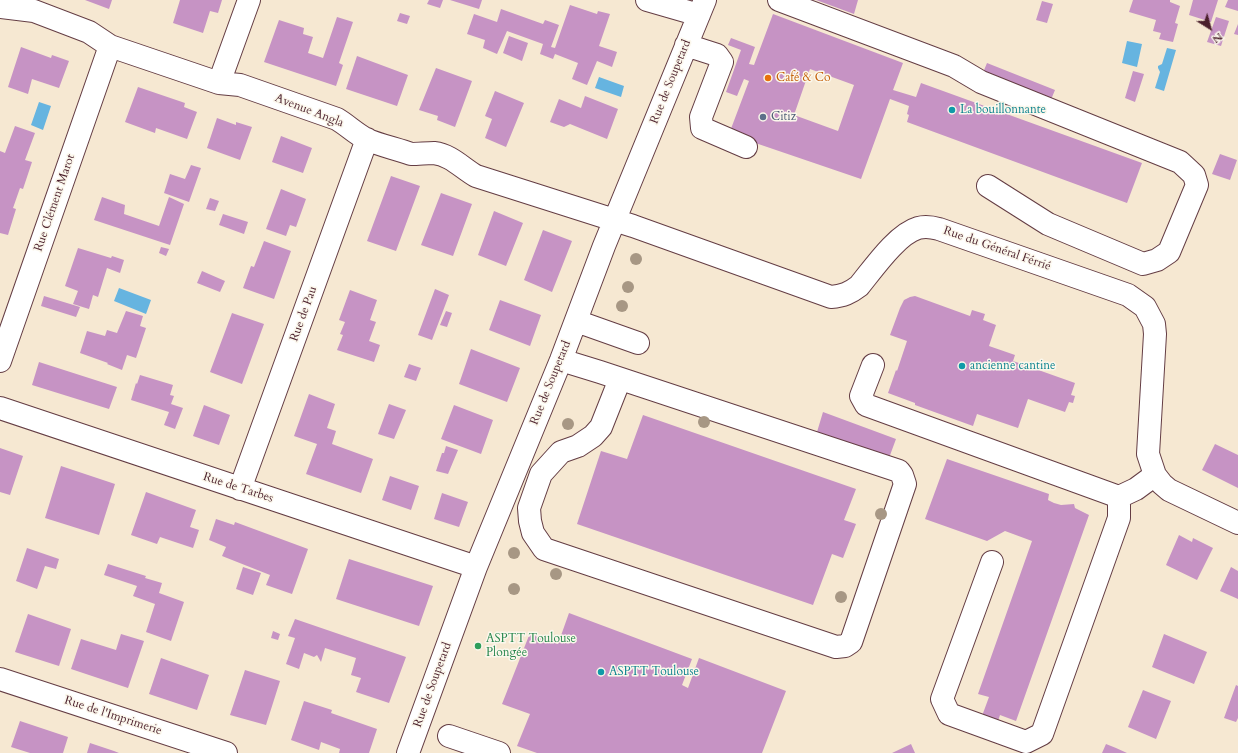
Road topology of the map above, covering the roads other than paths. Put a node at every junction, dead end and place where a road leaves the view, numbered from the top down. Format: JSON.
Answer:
{"nodes":[{"id":1,"x":249,"y":0,"type":"edge"},
{"id":2,"x":647,"y":0,"type":"edge"},
{"id":3,"x":779,"y":0,"type":"edge"},
{"id":4,"x":0,"y":7,"type":"edge"},
{"id":5,"x":702,"y":7,"type":"edge"},
{"id":6,"x":686,"y":45,"type":"junction"},
{"id":7,"x":110,"y":46,"type":"junction"},
{"id":8,"x":219,"y":83,"type":"junction"},
{"id":9,"x":367,"y":140,"type":"junction"},
{"id":10,"x":746,"y":147,"type":"dead end"},
{"id":11,"x":988,"y":186,"type":"dead end"},
{"id":12,"x":615,"y":220,"type":"junction"},
{"id":13,"x":1129,"y":259,"type":"junction"},
{"id":14,"x":1116,"y":291,"type":"junction"},
{"id":15,"x":576,"y":321,"type":"junction"},
{"id":16,"x":638,"y":343,"type":"dead end"},
{"id":17,"x":561,"y":360,"type":"junction"},
{"id":18,"x":0,"y":361,"type":"edge"},
{"id":19,"x":873,"y":365,"type":"dead end"},
{"id":20,"x":620,"y":379,"type":"junction"},
{"id":21,"x":0,"y":408,"type":"edge"},
{"id":22,"x":1155,"y":475,"type":"junction"},
{"id":23,"x":240,"y":488,"type":"junction"},
{"id":24,"x":1119,"y":496,"type":"junction"},
{"id":25,"x":1238,"y":523,"type":"edge"},
{"id":26,"x":992,"y":562,"type":"dead end"},
{"id":27,"x":476,"y":567,"type":"junction"},
{"id":28,"x":0,"y":679,"type":"edge"},
{"id":29,"x":449,"y":736,"type":"dead end"},
{"id":30,"x":226,"y":753,"type":"edge"},
{"id":31,"x":408,"y":753,"type":"edge"},
{"id":32,"x":499,"y":753,"type":"edge"}],
"edges":[{"from":1,"to":8,"type":"street"},
{"from":2,"to":5,"type":"street"},
{"from":3,"to":13,"type":"street"},
{"from":4,"to":7,"type":"street","name":"Avenue Angla"},
{"from":5,"to":6,"type":"street","name":"Rue de Soupetard"},
{"from":6,"to":10,"type":"street"},
{"from":6,"to":12,"type":"street","name":"Rue de Soupetard"},
{"from":7,"to":8,"type":"street","name":"Avenue Angla"},
{"from":7,"to":18,"type":"street","name":"Rue Clément Marot"},
{"from":8,"to":9,"type":"street","name":"Avenue Angla"},
{"from":9,"to":12,"type":"street","name":"Avenue Angla"},
{"from":9,"to":23,"type":"street","name":"Rue de Pau"},
{"from":11,"to":13,"type":"street"},
{"from":12,"to":14,"type":"street","name":"Rue du Général Férrié"},
{"from":12,"to":15,"type":"street","name":"Rue de Soupetard"},
{"from":13,"to":14,"type":"street"},
{"from":14,"to":22,"type":"street","name":"Rue du Général Férrié"},
{"from":15,"to":16,"type":"street"},
{"from":15,"to":17,"type":"street","name":"Rue de Soupetard"},
{"from":17,"to":20,"type":"street"},
{"from":17,"to":27,"type":"street","name":"Rue de Soupetard"},
{"from":19,"to":24,"type":"street"},
{"from":20,"to":20,"type":"street"},
{"from":21,"to":23,"type":"street","name":"Rue de Tarbes"},
{"from":22,"to":24,"type":"street"},
{"from":22,"to":25,"type":"street","name":"Rue du Général Férrié"},
{"from":23,"to":27,"type":"street","name":"Rue de Tarbes"},
{"from":24,"to":26,"type":"street"},
{"from":27,"to":31,"type":"street","name":"Rue de Soupetard"},
{"from":28,"to":30,"type":"street","name":"Rue de l'Imprimerie"},
{"from":29,"to":32,"type":"street"}]}
